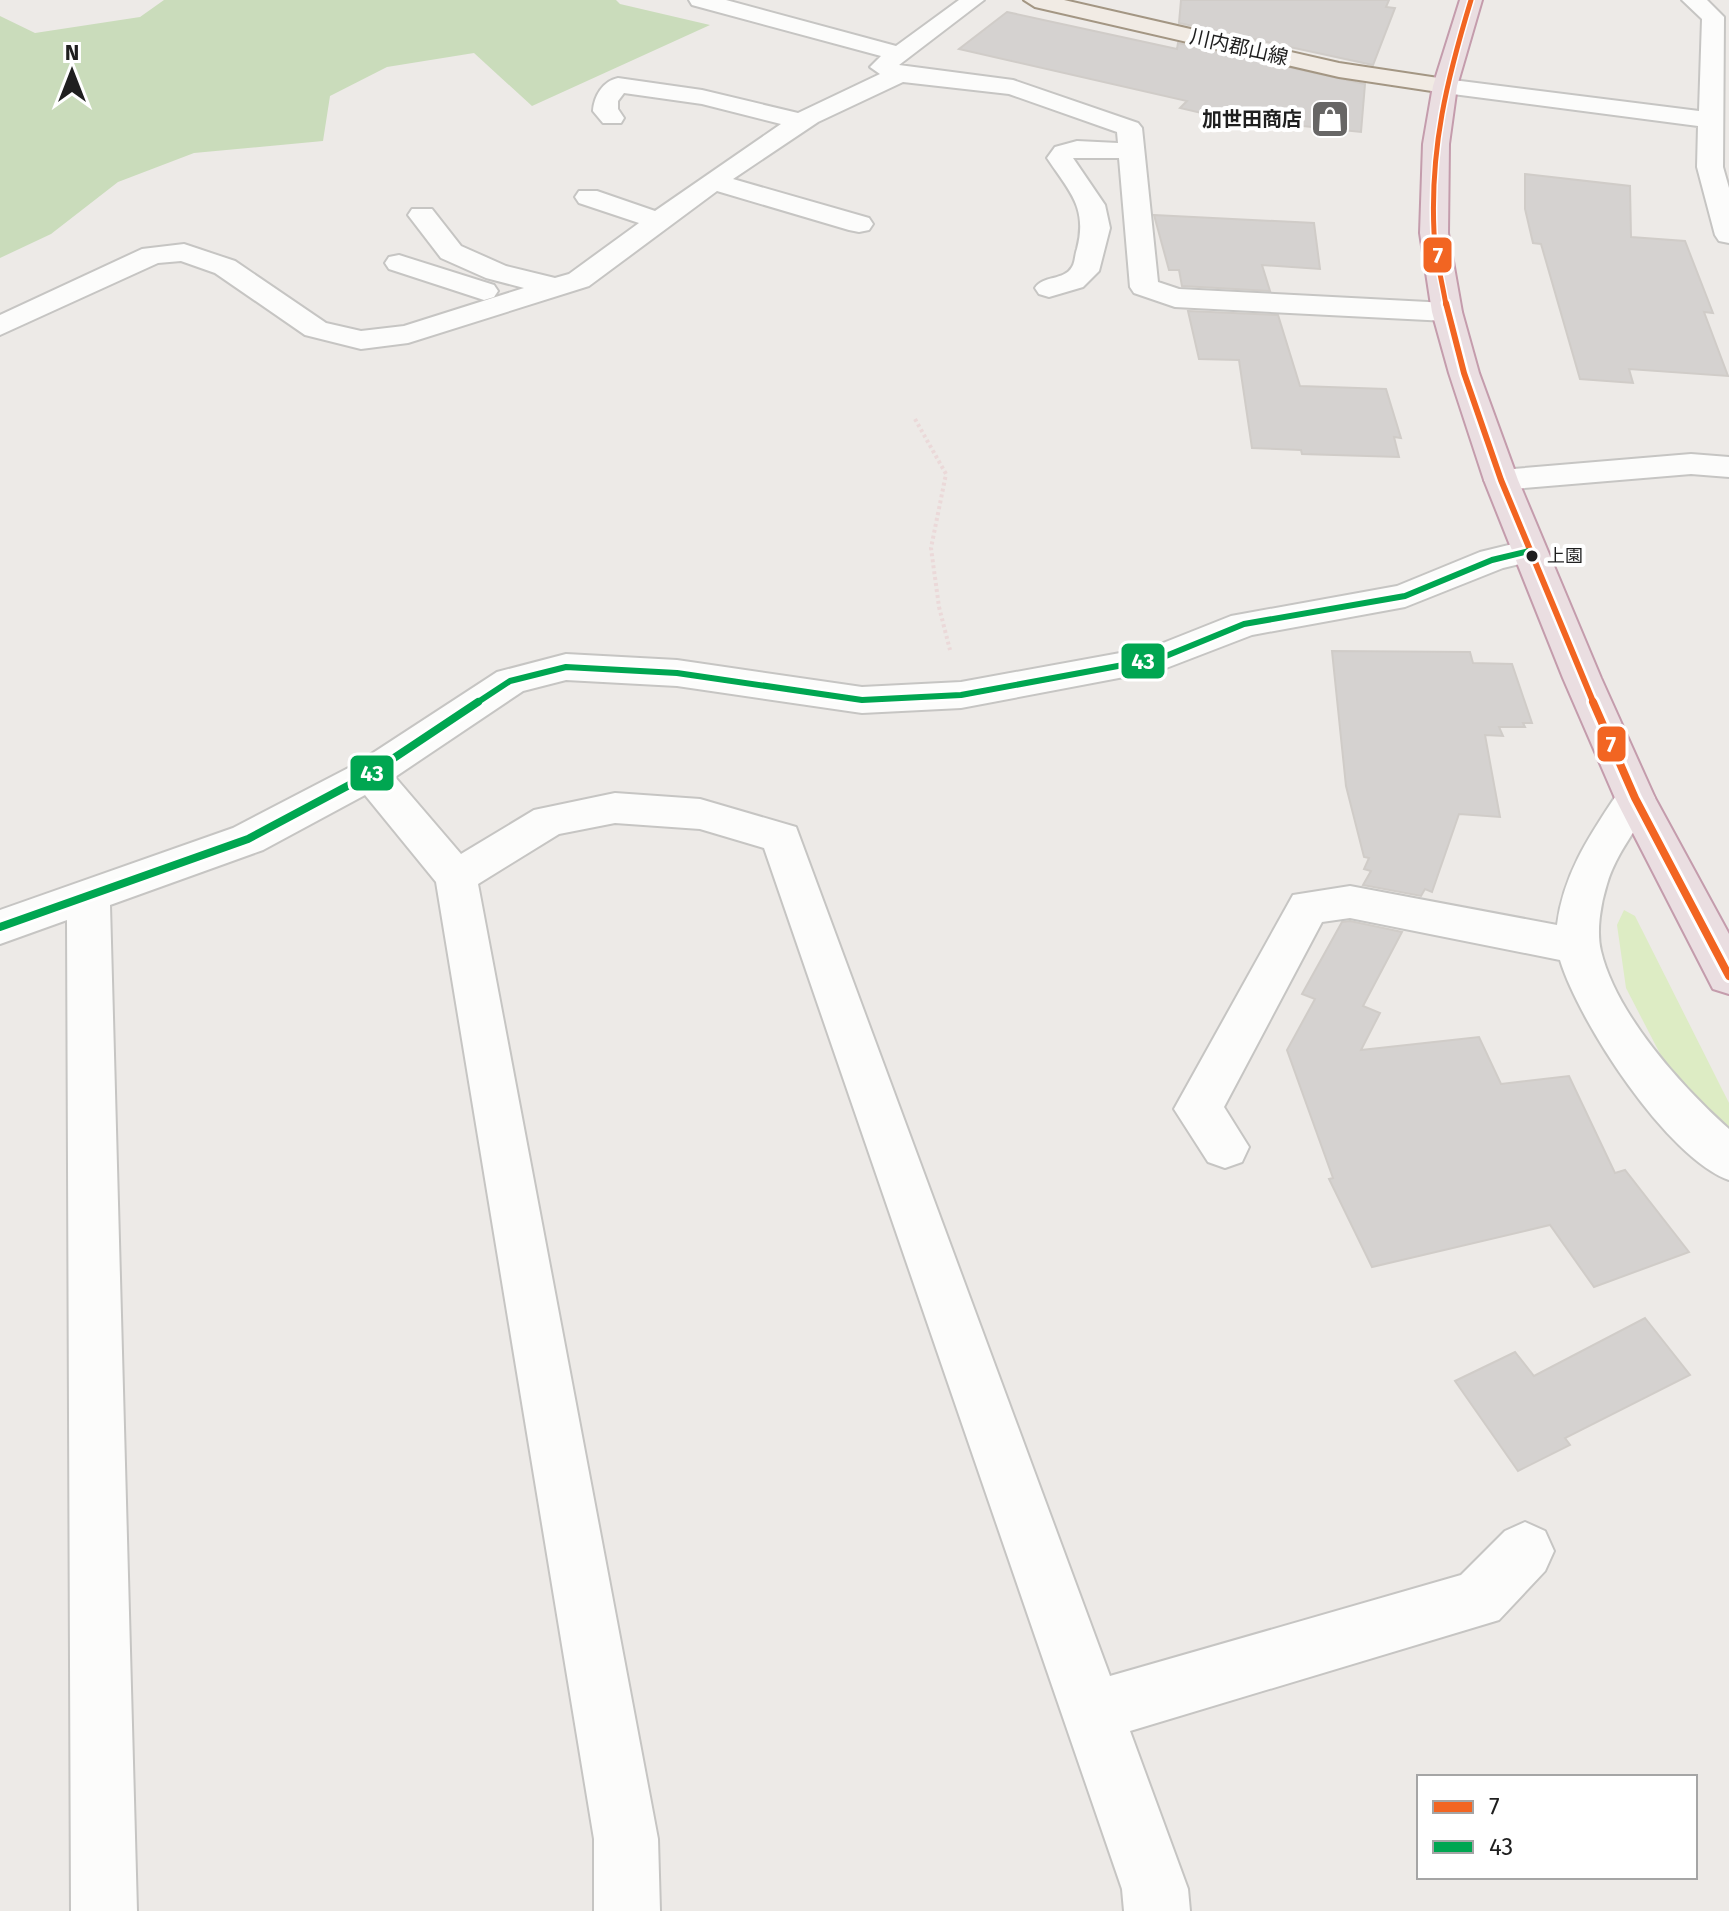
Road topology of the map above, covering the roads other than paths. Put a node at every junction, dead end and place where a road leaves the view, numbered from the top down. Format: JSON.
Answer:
{"nodes":[{"id":1,"x":700,"y":0,"type":"edge"},
{"id":2,"x":973,"y":0,"type":"edge"},
{"id":3,"x":1035,"y":0,"type":"edge"},
{"id":4,"x":1471,"y":0,"type":"edge"},
{"id":5,"x":1693,"y":0,"type":"edge"},
{"id":6,"x":1721,"y":52,"type":"edge"},
{"id":7,"x":900,"y":64,"type":"junction"},
{"id":8,"x":1445,"y":86,"type":"junction"},
{"id":9,"x":612,"y":118,"type":"dead end"},
{"id":10,"x":1710,"y":120,"type":"junction"},
{"id":11,"x":802,"y":122,"type":"junction"},
{"id":12,"x":1131,"y":151,"type":"junction"},
{"id":13,"x":713,"y":181,"type":"junction"},
{"id":14,"x":588,"y":197,"type":"dead end"},
{"id":15,"x":422,"y":215,"type":"dead end"},
{"id":16,"x":659,"y":221,"type":"junction"},
{"id":17,"x":859,"y":224,"type":"dead end"},
{"id":18,"x":1729,"y":235,"type":"edge"},
{"id":19,"x":399,"y":263,"type":"dead end"},
{"id":20,"x":555,"y":287,"type":"junction"},
{"id":21,"x":1049,"y":288,"type":"dead end"},
{"id":22,"x":513,"y":301,"type":"junction"},
{"id":23,"x":1447,"y":312,"type":"junction"},
{"id":24,"x":0,"y":326,"type":"edge"},
{"id":25,"x":1729,"y":467,"type":"edge"},
{"id":26,"x":1501,"y":480,"type":"junction"},
{"id":27,"x":1529,"y":551,"type":"junction"},
{"id":28,"x":370,"y":774,"type":"junction"},
{"id":29,"x":1635,"y":798,"type":"junction"},
{"id":30,"x":456,"y":877,"type":"junction"},
{"id":31,"x":88,"y":898,"type":"junction"},
{"id":32,"x":0,"y":927,"type":"edge"},
{"id":33,"x":1577,"y":946,"type":"junction"},
{"id":34,"x":1729,"y":976,"type":"edge"},
{"id":35,"x":1225,"y":1147,"type":"dead end"},
{"id":36,"x":1729,"y":1159,"type":"edge"},
{"id":37,"x":1525,"y":1551,"type":"dead end"},
{"id":38,"x":1092,"y":1712,"type":"junction"},
{"id":39,"x":104,"y":1911,"type":"edge"},
{"id":40,"x":627,"y":1911,"type":"edge"},
{"id":41,"x":1157,"y":1911,"type":"edge"}],
"edges":[{"from":1,"to":7,"type":"street"},
{"from":2,"to":7,"type":"street"},
{"from":3,"to":8,"type":"main road","name":"川内郡山線"},
{"from":4,"to":8,"type":"highway"},
{"from":5,"to":6,"type":"street"},
{"from":6,"to":10,"type":"street"},
{"from":7,"to":11,"type":"street"},
{"from":7,"to":12,"type":"street"},
{"from":8,"to":10,"type":"street"},
{"from":8,"to":23,"type":"highway"},
{"from":9,"to":11,"type":"street"},
{"from":10,"to":18,"type":"street"},
{"from":11,"to":13,"type":"street"},
{"from":12,"to":21,"type":"street"},
{"from":12,"to":23,"type":"street"},
{"from":13,"to":16,"type":"street"},
{"from":13,"to":17,"type":"street"},
{"from":14,"to":16,"type":"street"},
{"from":15,"to":20,"type":"street"},
{"from":16,"to":20,"type":"street"},
{"from":19,"to":22,"type":"street"},
{"from":20,"to":22,"type":"street"},
{"from":22,"to":24,"type":"street"},
{"from":23,"to":26,"type":"highway"},
{"from":25,"to":26,"type":"street"},
{"from":26,"to":27,"type":"highway"},
{"from":27,"to":28,"type":"street"},
{"from":27,"to":29,"type":"highway"},
{"from":28,"to":30,"type":"street"},
{"from":28,"to":31,"type":"street"},
{"from":29,"to":33,"type":"street"},
{"from":29,"to":34,"type":"highway"},
{"from":30,"to":38,"type":"street"},
{"from":30,"to":40,"type":"street"},
{"from":31,"to":32,"type":"street"},
{"from":31,"to":39,"type":"street"},
{"from":33,"to":35,"type":"street"},
{"from":33,"to":36,"type":"street"},
{"from":37,"to":38,"type":"street"},
{"from":38,"to":41,"type":"street"}]}
